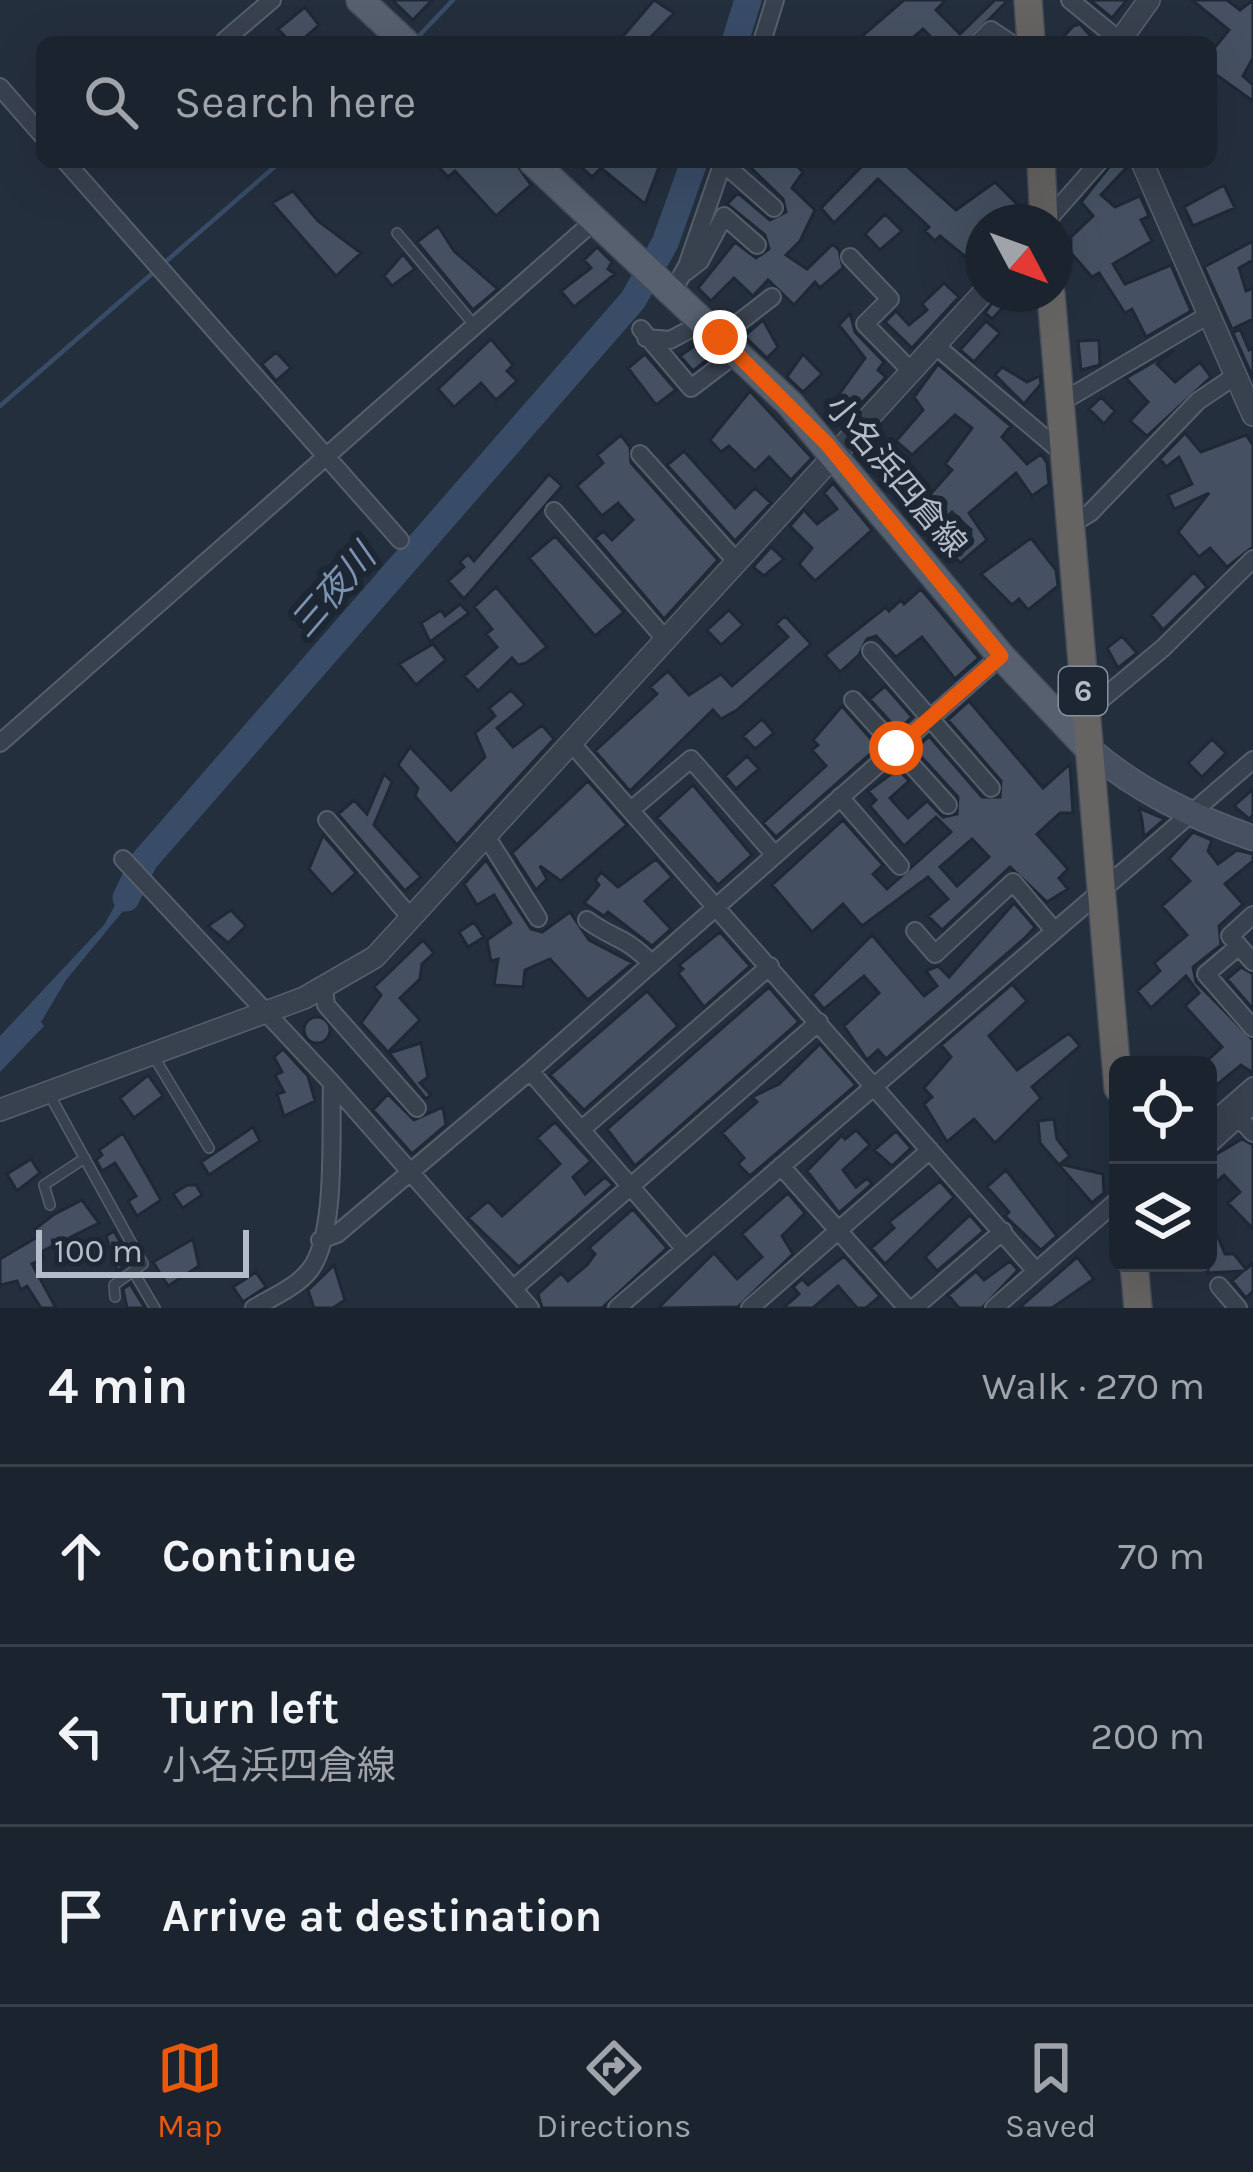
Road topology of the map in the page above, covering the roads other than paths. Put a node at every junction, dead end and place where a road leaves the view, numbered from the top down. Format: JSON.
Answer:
{"nodes":[{"id":1,"x":272,"y":0,"type":"edge"},
{"id":2,"x":360,"y":0,"type":"edge"},
{"id":3,"x":775,"y":0,"type":"edge"},
{"id":4,"x":1028,"y":0,"type":"edge"},
{"id":5,"x":1070,"y":0,"type":"edge"},
{"id":6,"x":1149,"y":0,"type":"edge"},
{"id":7,"x":230,"y":36,"type":"edge"},
{"id":8,"x":398,"y":36,"type":"edge"},
{"id":9,"x":764,"y":36,"type":"edge"},
{"id":10,"x":1031,"y":36,"type":"edge"},
{"id":11,"x":1113,"y":36,"type":"edge"},
{"id":12,"x":1123,"y":36,"type":"edge"},
{"id":13,"x":0,"y":87,"type":"edge"},
{"id":14,"x":36,"y":128,"type":"edge"},
{"id":15,"x":71,"y":168,"type":"edge"},
{"id":16,"x":539,"y":168,"type":"edge"},
{"id":17,"x":721,"y":168,"type":"edge"},
{"id":18,"x":730,"y":168,"type":"edge"},
{"id":19,"x":1041,"y":168,"type":"edge"},
{"id":20,"x":1094,"y":168,"type":"edge"},
{"id":21,"x":1145,"y":168,"type":"edge"},
{"id":22,"x":1044,"y":204,"type":"edge"},
{"id":23,"x":1061,"y":204,"type":"edge"},
{"id":24,"x":774,"y":208,"type":"dead end"},
{"id":25,"x":594,"y":221,"type":"junction"},
{"id":26,"x":397,"y":233,"type":"dead end"},
{"id":27,"x":757,"y":245,"type":"dead end"},
{"id":28,"x":850,"y":257,"type":"dead end"},
{"id":29,"x":677,"y":283,"type":"junction"},
{"id":30,"x":772,"y":297,"type":"dead end"},
{"id":31,"x":966,"y":312,"type":"edge"},
{"id":32,"x":1052,"y":312,"type":"edge"},
{"id":33,"x":1210,"y":314,"type":"junction"},
{"id":34,"x":475,"y":326,"type":"junction"},
{"id":35,"x":720,"y":337,"type":"junction"},
{"id":36,"x":935,"y":346,"type":"junction"},
{"id":37,"x":912,"y":372,"type":"junction"},
{"id":38,"x":1235,"y":376,"type":"junction"},
{"id":39,"x":1060,"y":403,"type":"junction"},
{"id":40,"x":1253,"y":415,"type":"edge"},
{"id":41,"x":640,"y":454,"type":"dead end"},
{"id":42,"x":1064,"y":454,"type":"junction"},
{"id":43,"x":836,"y":455,"type":"junction"},
{"id":44,"x":325,"y":458,"type":"junction"},
{"id":45,"x":554,"y":511,"type":"dead end"},
{"id":46,"x":1070,"y":525,"type":"junction"},
{"id":47,"x":400,"y":540,"type":"dead end"},
{"id":48,"x":1253,"y":559,"type":"edge"},
{"id":49,"x":737,"y":562,"type":"junction"},
{"id":50,"x":666,"y":640,"type":"junction"},
{"id":51,"x":871,"y":651,"type":"dead end"},
{"id":52,"x":1001,"y":656,"type":"junction"},
{"id":53,"x":854,"y":700,"type":"dead end"},
{"id":54,"x":1085,"y":713,"type":"junction"},
{"id":55,"x":930,"y":717,"type":"junction"},
{"id":56,"x":0,"y":743,"type":"edge"},
{"id":57,"x":572,"y":743,"type":"junction"},
{"id":58,"x":1087,"y":747,"type":"junction"},
{"id":59,"x":896,"y":748,"type":"junction"},
{"id":60,"x":1253,"y":760,"type":"edge"},
{"id":61,"x":991,"y":788,"type":"dead end"},
{"id":62,"x":840,"y":797,"type":"junction"},
{"id":63,"x":948,"y":805,"type":"dead end"},
{"id":64,"x":631,"y":810,"type":"junction"},
{"id":65,"x":1187,"y":814,"type":"junction"},
{"id":66,"x":327,"y":820,"type":"dead end"},
{"id":67,"x":486,"y":836,"type":"junction"},
{"id":68,"x":1253,"y":838,"type":"edge"},
{"id":69,"x":774,"y":854,"type":"junction"},
{"id":70,"x":123,"y":859,"type":"dead end"},
{"id":71,"x":900,"y":866,"type":"dead end"},
{"id":72,"x":1100,"y":892,"type":"junction"},
{"id":73,"x":715,"y":907,"type":"junction"},
{"id":74,"x":1253,"y":915,"type":"edge"},
{"id":75,"x":411,"y":918,"type":"junction"},
{"id":76,"x":538,"y":918,"type":"dead end"},
{"id":77,"x":587,"y":920,"type":"dead end"},
{"id":78,"x":1053,"y":929,"type":"junction"},
{"id":79,"x":915,"y":931,"type":"dead end"},
{"id":80,"x":1239,"y":946,"type":"junction"},
{"id":81,"x":1253,"y":962,"type":"edge"},
{"id":82,"x":652,"y":964,"type":"junction"},
{"id":83,"x":770,"y":966,"type":"junction"},
{"id":84,"x":324,"y":988,"type":"junction"},
{"id":85,"x":262,"y":1013,"type":"junction"},
{"id":86,"x":819,"y":1022,"type":"junction"},
{"id":87,"x":1253,"y":1028,"type":"edge"},
{"id":88,"x":152,"y":1052,"type":"junction"},
{"id":89,"x":1115,"y":1056,"type":"edge"},
{"id":90,"x":530,"y":1072,"type":"junction"},
{"id":91,"x":332,"y":1083,"type":"junction"},
{"id":92,"x":877,"y":1086,"type":"junction"},
{"id":93,"x":1253,"y":1086,"type":"edge"},
{"id":94,"x":47,"y":1092,"type":"junction"},
{"id":95,"x":417,"y":1108,"type":"dead end"},
{"id":96,"x":1,"y":1111,"type":"edge"},
{"id":97,"x":1239,"y":1113,"type":"edge"},
{"id":98,"x":581,"y":1130,"type":"junction"},
{"id":99,"x":1253,"y":1133,"type":"edge"},
{"id":100,"x":1217,"y":1136,"type":"edge"},
{"id":101,"x":209,"y":1148,"type":"dead end"},
{"id":102,"x":930,"y":1150,"type":"junction"},
{"id":103,"x":85,"y":1158,"type":"junction"},
{"id":104,"x":781,"y":1166,"type":"junction"},
{"id":105,"x":410,"y":1173,"type":"junction"},
{"id":106,"x":631,"y":1187,"type":"junction"},
{"id":107,"x":50,"y":1205,"type":"dead end"},
{"id":108,"x":1109,"y":1208,"type":"edge"},
{"id":109,"x":838,"y":1229,"type":"junction"},
{"id":110,"x":1003,"y":1231,"type":"junction"},
{"id":111,"x":320,"y":1240,"type":"junction"},
{"id":112,"x":685,"y":1249,"type":"junction"},
{"id":113,"x":133,"y":1271,"type":"junction"},
{"id":114,"x":1036,"y":1271,"type":"junction"},
{"id":115,"x":1135,"y":1272,"type":"edge"},
{"id":116,"x":1220,"y":1286,"type":"dead end"},
{"id":117,"x":513,"y":1289,"type":"junction"},
{"id":118,"x":115,"y":1297,"type":"dead end"},
{"id":119,"x":1253,"y":1300,"type":"edge"},
{"id":120,"x":155,"y":1308,"type":"edge"},
{"id":121,"x":254,"y":1308,"type":"edge"},
{"id":122,"x":530,"y":1308,"type":"edge"},
{"id":123,"x":617,"y":1308,"type":"edge"},
{"id":124,"x":750,"y":1308,"type":"edge"},
{"id":125,"x":911,"y":1308,"type":"edge"},
{"id":126,"x":994,"y":1308,"type":"edge"},
{"id":127,"x":1138,"y":1308,"type":"edge"},
{"id":128,"x":1241,"y":1308,"type":"edge"}],
"edges":[{"from":1,"to":7,"type":"street"},
{"from":2,"to":8,"type":"main road"},
{"from":3,"to":9,"type":"street"},
{"from":4,"to":10,"type":"highway"},
{"from":5,"to":11,"type":"street"},
{"from":6,"to":12,"type":"street"},
{"from":13,"to":14,"type":"street"},
{"from":15,"to":44,"type":"street"},
{"from":16,"to":25,"type":"main road","name":"小名浜四倉線"},
{"from":17,"to":29,"type":"street"},
{"from":18,"to":24,"type":"street"},
{"from":19,"to":22,"type":"highway"},
{"from":20,"to":23,"type":"street"},
{"from":21,"to":33,"type":"street"},
{"from":25,"to":29,"type":"main road","name":"小名浜四倉線"},
{"from":25,"to":34,"type":"street"},
{"from":26,"to":34,"type":"lane"},
{"from":27,"to":29,"type":"street"},
{"from":28,"to":37,"type":"street"},
{"from":29,"to":35,"type":"main road","name":"小名浜四倉線"},
{"from":30,"to":35,"type":"street"},
{"from":31,"to":36,"type":"street"},
{"from":32,"to":39,"type":"highway","number":"6"},
{"from":33,"to":38,"type":"street"},
{"from":33,"to":39,"type":"street"},
{"from":34,"to":44,"type":"street"},
{"from":35,"to":35,"type":"street"},
{"from":35,"to":43,"type":"main road","name":"小名浜四倉線"},
{"from":36,"to":37,"type":"street"},
{"from":36,"to":42,"type":"street"},
{"from":37,"to":43,"type":"street"},
{"from":38,"to":40,"type":"street"},
{"from":38,"to":46,"type":"street"},
{"from":39,"to":42,"type":"highway","number":"6"},
{"from":41,"to":49,"type":"street"},
{"from":42,"to":46,"type":"highway","number":"6"},
{"from":43,"to":49,"type":"street"},
{"from":43,"to":52,"type":"main road","name":"小名浜四倉線"},
{"from":44,"to":47,"type":"street"},
{"from":44,"to":56,"type":"street"},
{"from":45,"to":50,"type":"street"},
{"from":46,"to":54,"type":"highway","number":"6"},
{"from":48,"to":54,"type":"street"},
{"from":49,"to":50,"type":"street"},
{"from":50,"to":57,"type":"street"},
{"from":51,"to":55,"type":"street"},
{"from":52,"to":55,"type":"street"},
{"from":52,"to":58,"type":"main road","name":"小名浜四倉線"},
{"from":53,"to":59,"type":"street"},
{"from":54,"to":58,"type":"highway","number":"6"},
{"from":55,"to":59,"type":"street"},
{"from":55,"to":61,"type":"street"},
{"from":57,"to":64,"type":"street"},
{"from":57,"to":67,"type":"street"},
{"from":58,"to":65,"type":"main road"},
{"from":58,"to":72,"type":"highway","number":"6"},
{"from":59,"to":62,"type":"street"},
{"from":59,"to":63,"type":"street"},
{"from":60,"to":65,"type":"street"},
{"from":62,"to":69,"type":"street"},
{"from":62,"to":71,"type":"street"},
{"from":64,"to":69,"type":"street"},
{"from":64,"to":73,"type":"street"},
{"from":65,"to":68,"type":"main road"},
{"from":65,"to":72,"type":"street"},
{"from":66,"to":75,"type":"street"},
{"from":67,"to":75,"type":"street"},
{"from":67,"to":76,"type":"street"},
{"from":69,"to":73,"type":"street"},
{"from":70,"to":85,"type":"street"},
{"from":72,"to":78,"type":"street"},
{"from":72,"to":89,"type":"highway","number":"6"},
{"from":73,"to":82,"type":"street"},
{"from":73,"to":83,"type":"street"},
{"from":74,"to":80,"type":"street"},
{"from":75,"to":84,"type":"street"},
{"from":77,"to":82,"type":"street"},
{"from":78,"to":79,"type":"street"},
{"from":78,"to":92,"type":"street"},
{"from":80,"to":81,"type":"street"},
{"from":80,"to":87,"type":"street"},
{"from":82,"to":90,"type":"street"},
{"from":83,"to":86,"type":"street"},
{"from":83,"to":98,"type":"street"},
{"from":84,"to":85,"type":"street"},
{"from":84,"to":95,"type":"street"},
{"from":85,"to":88,"type":"street"},
{"from":85,"to":91,"type":"street"},
{"from":86,"to":92,"type":"street"},
{"from":86,"to":106,"type":"street"},
{"from":88,"to":94,"type":"street"},
{"from":88,"to":101,"type":"lane"},
{"from":90,"to":98,"type":"street"},
{"from":90,"to":105,"type":"street"},
{"from":91,"to":105,"type":"street"},
{"from":91,"to":111,"type":"street"},
{"from":92,"to":102,"type":"street"},
{"from":92,"to":104,"type":"street"},
{"from":93,"to":97,"type":"street"},
{"from":94,"to":96,"type":"street"},
{"from":94,"to":103,"type":"lane"},
{"from":97,"to":99,"type":"street"},
{"from":97,"to":100,"type":"street"},
{"from":98,"to":106,"type":"street"},
{"from":102,"to":109,"type":"street"},
{"from":102,"to":110,"type":"street"},
{"from":103,"to":107,"type":"lane"},
{"from":103,"to":113,"type":"lane"},
{"from":104,"to":109,"type":"street"},
{"from":104,"to":112,"type":"street"},
{"from":105,"to":111,"type":"street"},
{"from":105,"to":117,"type":"street"},
{"from":106,"to":112,"type":"street"},
{"from":106,"to":117,"type":"street"},
{"from":108,"to":114,"type":"street"},
{"from":109,"to":124,"type":"street"},
{"from":109,"to":125,"type":"street"},
{"from":110,"to":114,"type":"street"},
{"from":110,"to":125,"type":"street"},
{"from":111,"to":121,"type":"street"},
{"from":112,"to":123,"type":"street"},
{"from":113,"to":118,"type":"lane"},
{"from":113,"to":120,"type":"lane"},
{"from":114,"to":126,"type":"street"},
{"from":115,"to":127,"type":"highway"},
{"from":116,"to":128,"type":"street"},
{"from":117,"to":122,"type":"street"},
{"from":119,"to":128,"type":"street"}]}
